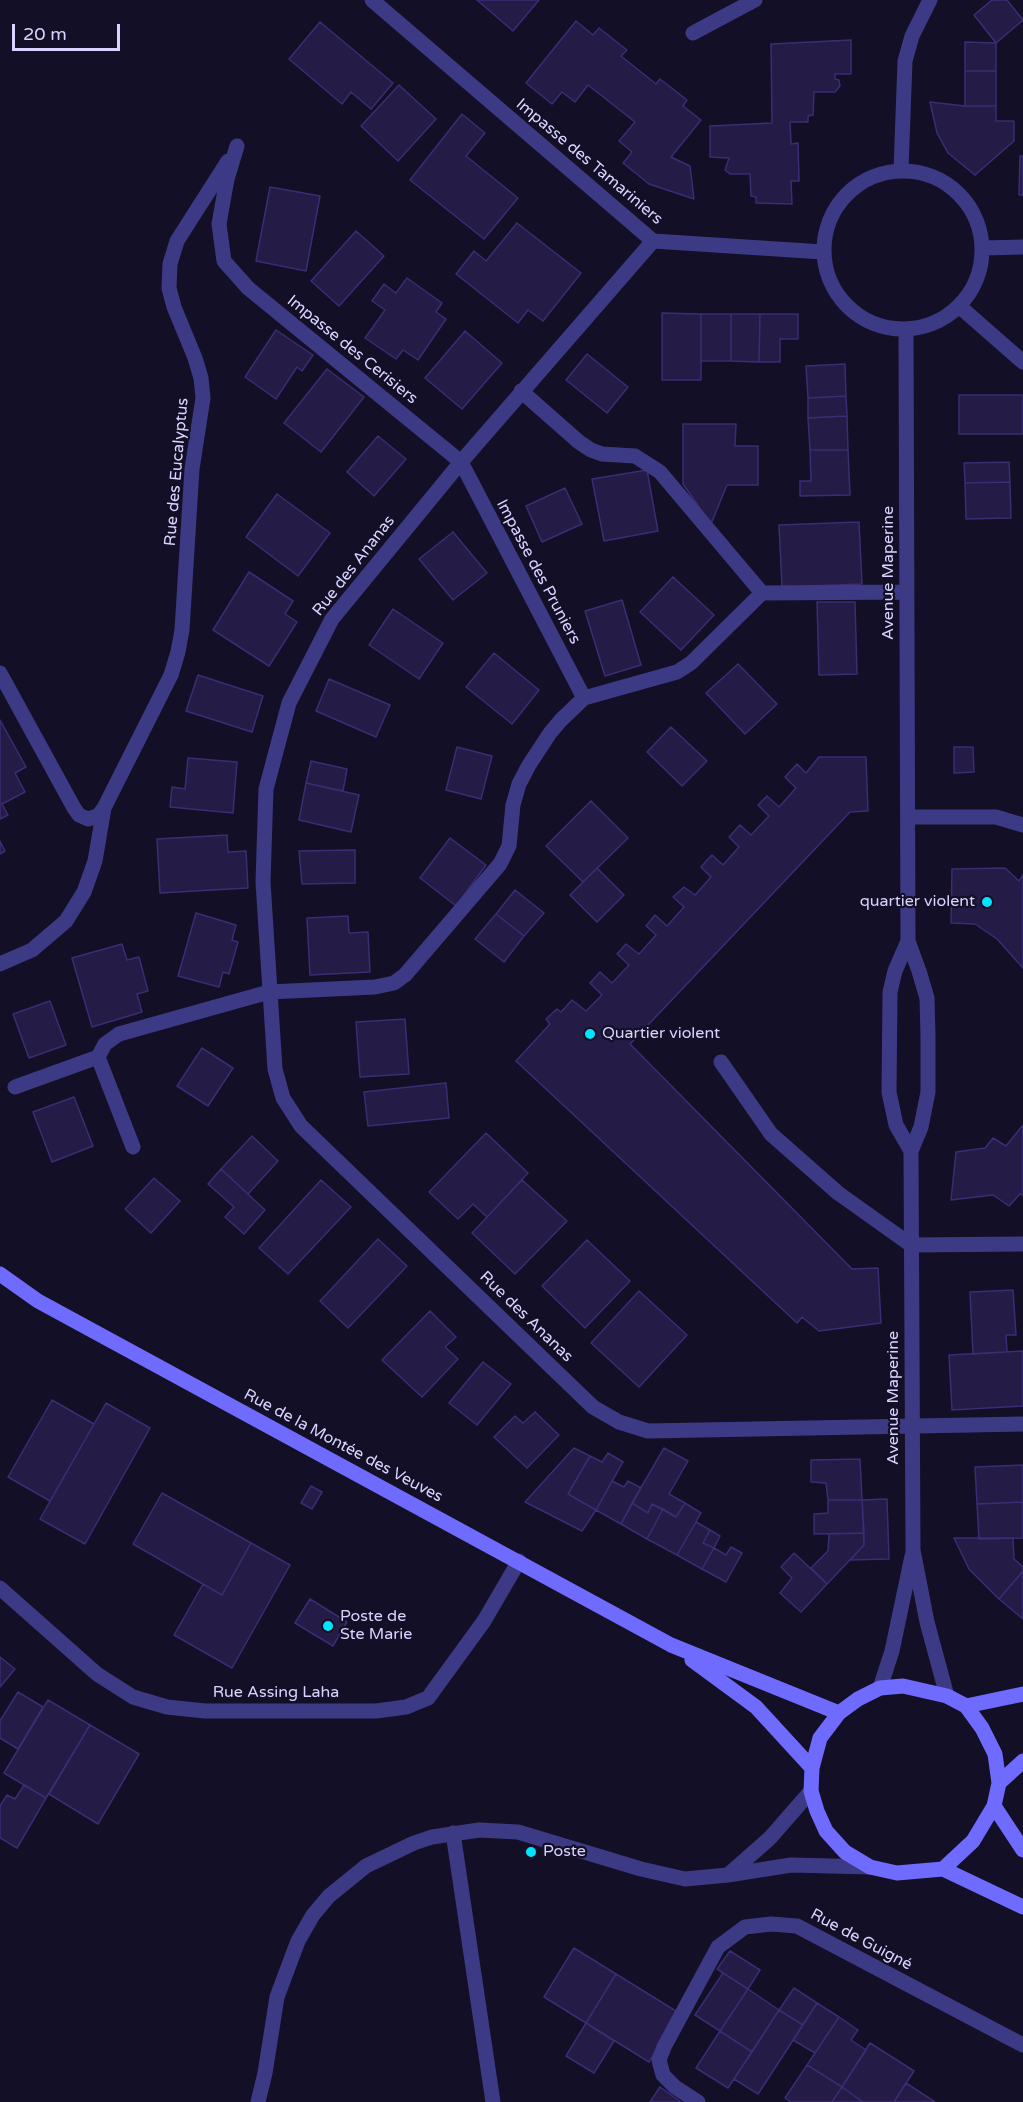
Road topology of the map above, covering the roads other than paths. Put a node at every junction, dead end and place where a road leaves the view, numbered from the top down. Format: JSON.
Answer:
{"nodes":[{"id":1,"x":372,"y":0,"type":"edge"},
{"id":2,"x":755,"y":0,"type":"edge"},
{"id":3,"x":930,"y":0,"type":"edge"},
{"id":4,"x":693,"y":33,"type":"dead end"},
{"id":5,"x":237,"y":146,"type":"joint"},
{"id":6,"x":901,"y":170,"type":"junction"},
{"id":7,"x":653,"y":241,"type":"junction"},
{"id":8,"x":1023,"y":247,"type":"edge"},
{"id":9,"x":983,"y":248,"type":"junction"},
{"id":10,"x":823,"y":252,"type":"junction"},
{"id":11,"x":959,"y":306,"type":"junction"},
{"id":12,"x":906,"y":329,"type":"junction"},
{"id":13,"x":1023,"y":362,"type":"edge"},
{"id":14,"x":521,"y":391,"type":"junction"},
{"id":15,"x":461,"y":462,"type":"junction"},
{"id":16,"x":907,"y":592,"type":"junction"},
{"id":17,"x":762,"y":593,"type":"junction"},
{"id":18,"x":0,"y":673,"type":"edge"},
{"id":19,"x":584,"y":698,"type":"junction"},
{"id":20,"x":104,"y":808,"type":"junction"},
{"id":21,"x":909,"y":817,"type":"junction"},
{"id":22,"x":1023,"y":825,"type":"edge"},
{"id":23,"x":908,"y":941,"type":"junction"},
{"id":24,"x":0,"y":964,"type":"edge"},
{"id":25,"x":269,"y":992,"type":"junction"},
{"id":26,"x":98,"y":1057,"type":"junction"},
{"id":27,"x":721,"y":1062,"type":"dead end"},
{"id":28,"x":15,"y":1087,"type":"dead end"},
{"id":29,"x":133,"y":1147,"type":"dead end"},
{"id":30,"x":911,"y":1151,"type":"junction"},
{"id":31,"x":1023,"y":1244,"type":"edge"},
{"id":32,"x":911,"y":1245,"type":"junction"},
{"id":33,"x":0,"y":1274,"type":"edge"},
{"id":34,"x":1023,"y":1424,"type":"edge"},
{"id":35,"x":912,"y":1426,"type":"junction"},
{"id":36,"x":913,"y":1550,"type":"junction"},
{"id":37,"x":519,"y":1561,"type":"junction"},
{"id":38,"x":0,"y":1588,"type":"edge"},
{"id":39,"x":671,"y":1645,"type":"junction"},
{"id":40,"x":880,"y":1688,"type":"junction"},
{"id":41,"x":1023,"y":1694,"type":"edge"},
{"id":42,"x":947,"y":1696,"type":"junction"},
{"id":43,"x":966,"y":1706,"type":"junction"},
{"id":44,"x":839,"y":1713,"type":"junction"},
{"id":45,"x":1023,"y":1761,"type":"edge"},
{"id":46,"x":812,"y":1768,"type":"junction"},
{"id":47,"x":999,"y":1783,"type":"junction"},
{"id":48,"x":811,"y":1791,"type":"junction"},
{"id":49,"x":994,"y":1806,"type":"junction"},
{"id":50,"x":453,"y":1833,"type":"junction"},
{"id":51,"x":1023,"y":1850,"type":"edge"},
{"id":52,"x":870,"y":1867,"type":"junction"},
{"id":53,"x":943,"y":1869,"type":"junction"},
{"id":54,"x":728,"y":1875,"type":"junction"},
{"id":55,"x":1023,"y":1907,"type":"edge"},
{"id":56,"x":1023,"y":2045,"type":"edge"},
{"id":57,"x":258,"y":2102,"type":"edge"},
{"id":58,"x":494,"y":2102,"type":"edge"},
{"id":59,"x":698,"y":2102,"type":"edge"}],
"edges":[{"from":1,"to":7,"type":"street","name":"Impasse des Tamariniers"},
{"from":2,"to":4,"type":"street"},
{"from":3,"to":6,"type":"street"},
{"from":5,"to":15,"type":"street","name":"Impasse des Cerisiers"},
{"from":5,"to":20,"type":"street","name":"Rue des Eucalyptus"},
{"from":6,"to":9,"type":"street"},
{"from":6,"to":10,"type":"street"},
{"from":7,"to":10,"type":"street","name":"Impasse des Tamariniers"},
{"from":7,"to":14,"type":"street","name":"Rue des Ananas"},
{"from":8,"to":9,"type":"street"},
{"from":9,"to":11,"type":"street"},
{"from":10,"to":12,"type":"street"},
{"from":11,"to":12,"type":"street"},
{"from":11,"to":13,"type":"street"},
{"from":12,"to":16,"type":"street","name":"Avenue Maperine"},
{"from":14,"to":15,"type":"street","name":"Rue des Ananas"},
{"from":14,"to":17,"type":"street"},
{"from":15,"to":19,"type":"street","name":"Impasse des Pruniers"},
{"from":15,"to":25,"type":"street","name":"Rue des Ananas"},
{"from":16,"to":17,"type":"street"},
{"from":16,"to":21,"type":"street","name":"Avenue Maperine"},
{"from":17,"to":19,"type":"street"},
{"from":18,"to":20,"type":"street"},
{"from":19,"to":25,"type":"street"},
{"from":20,"to":24,"type":"street","name":"Rue des Eucalyptus"},
{"from":21,"to":22,"type":"street"},
{"from":21,"to":23,"type":"street","name":"Avenue Maperine"},
{"from":23,"to":30,"type":"street","name":"Avenue Maperine"},
{"from":23,"to":30,"type":"street","name":"Avenue Maperine"},
{"from":25,"to":26,"type":"street"},
{"from":25,"to":35,"type":"street","name":"Rue des Ananas"},
{"from":26,"to":28,"type":"street"},
{"from":26,"to":29,"type":"street"},
{"from":27,"to":32,"type":"street"},
{"from":30,"to":32,"type":"street","name":"Avenue Maperine"},
{"from":31,"to":32,"type":"street"},
{"from":32,"to":35,"type":"street","name":"Avenue Maperine"},
{"from":33,"to":37,"type":"main road","name":"Rue de la Montée des Veuves"},
{"from":34,"to":35,"type":"street","name":"Rue des Ananas"},
{"from":35,"to":36,"type":"street","name":"Avenue Maperine"},
{"from":36,"to":40,"type":"street","name":"Avenue Maperine"},
{"from":36,"to":42,"type":"street","name":"Avenue Maperine"},
{"from":37,"to":38,"type":"street","name":"Rue Assing Laha"},
{"from":37,"to":39,"type":"main road","name":"Rue de la Montée des Veuves"},
{"from":39,"to":44,"type":"main road"},
{"from":39,"to":46,"type":"main road"},
{"from":40,"to":42,"type":"main road"},
{"from":40,"to":44,"type":"main road"},
{"from":41,"to":43,"type":"main road"},
{"from":42,"to":43,"type":"main road"},
{"from":43,"to":47,"type":"main road"},
{"from":44,"to":46,"type":"main road"},
{"from":45,"to":47,"type":"main road"},
{"from":46,"to":48,"type":"main road"},
{"from":47,"to":49,"type":"main road"},
{"from":48,"to":52,"type":"main road"},
{"from":48,"to":54,"type":"street"},
{"from":49,"to":51,"type":"main road"},
{"from":49,"to":53,"type":"main road"},
{"from":50,"to":54,"type":"street"},
{"from":50,"to":57,"type":"street"},
{"from":50,"to":58,"type":"street"},
{"from":52,"to":53,"type":"main road"},
{"from":52,"to":54,"type":"street"},
{"from":53,"to":55,"type":"main road"},
{"from":56,"to":59,"type":"street","name":"Rue de Guigné"}]}
